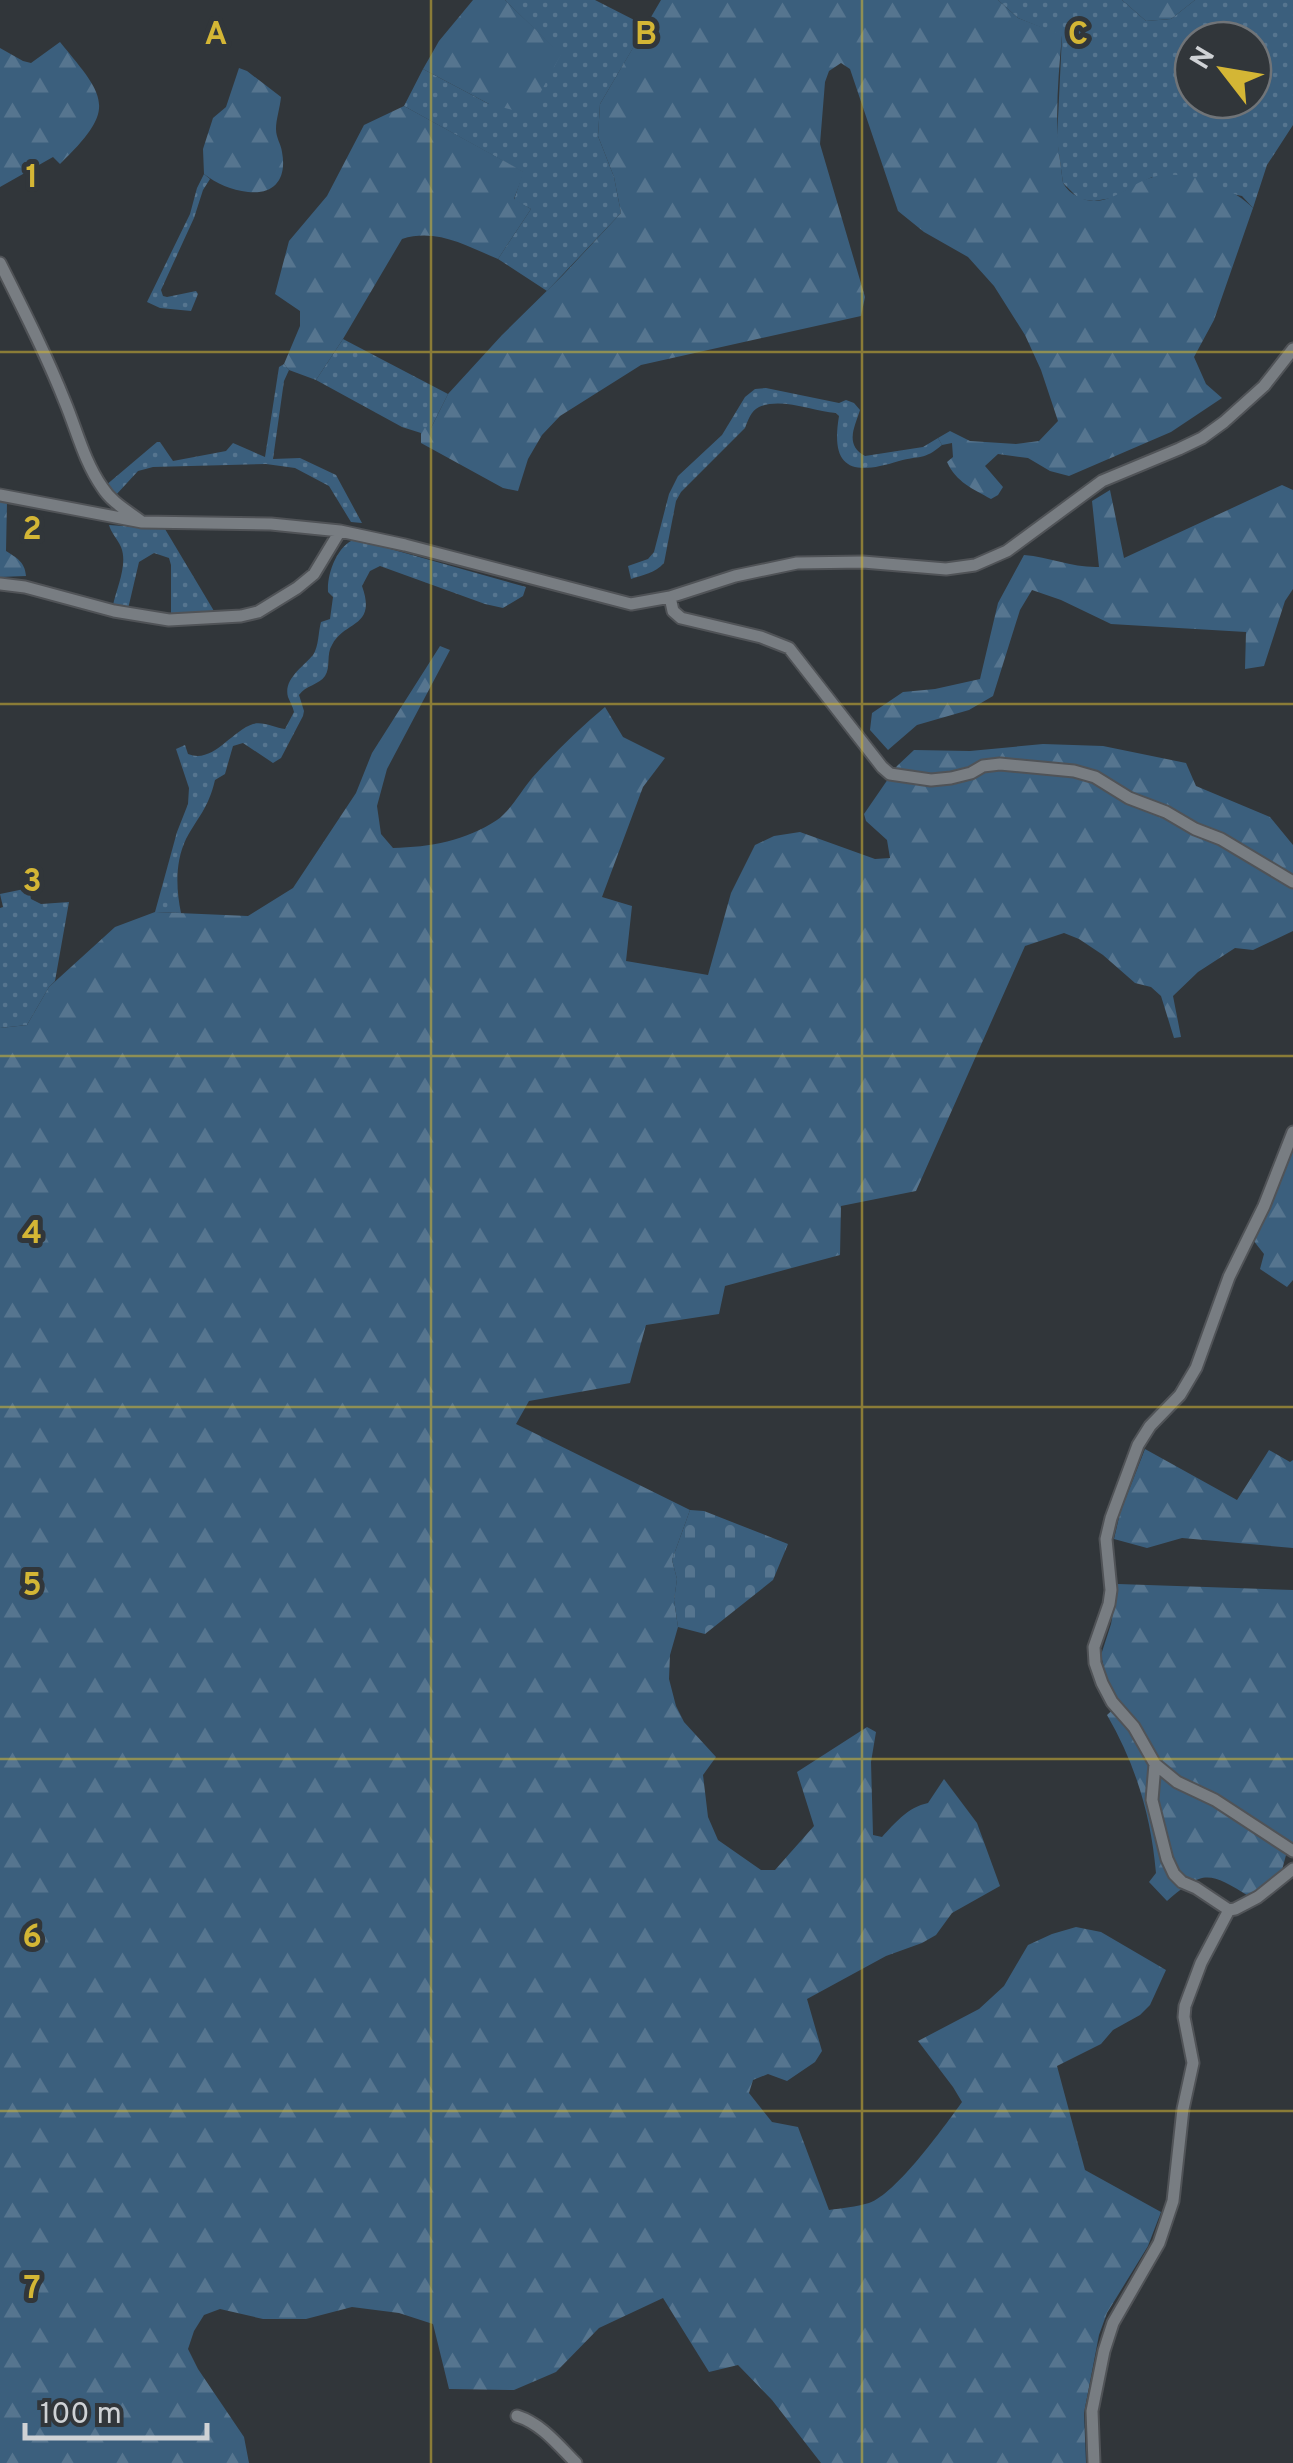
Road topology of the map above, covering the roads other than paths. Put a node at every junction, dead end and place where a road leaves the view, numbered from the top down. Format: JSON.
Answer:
{"nodes":[{"id":1,"x":0,"y":263,"type":"edge"},
{"id":2,"x":1293,"y":349,"type":"edge"},
{"id":3,"x":0,"y":495,"type":"edge"},
{"id":4,"x":142,"y":522,"type":"junction"},
{"id":5,"x":340,"y":530,"type":"junction"},
{"id":6,"x":0,"y":584,"type":"edge"},
{"id":7,"x":670,"y":597,"type":"junction"},
{"id":8,"x":1293,"y":882,"type":"edge"},
{"id":9,"x":1293,"y":1132,"type":"edge"},
{"id":10,"x":1155,"y":1764,"type":"junction"},
{"id":11,"x":1292,"y":1850,"type":"edge"},
{"id":12,"x":1289,"y":1872,"type":"edge"},
{"id":13,"x":1229,"y":1910,"type":"junction"},
{"id":14,"x":517,"y":2416,"type":"dead end"},
{"id":15,"x":576,"y":2463,"type":"edge"},
{"id":16,"x":1094,"y":2463,"type":"edge"}],
"edges":[{"from":1,"to":4,"type":"street"},
{"from":2,"to":7,"type":"street"},
{"from":3,"to":4,"type":"street"},
{"from":4,"to":5,"type":"street"},
{"from":5,"to":6,"type":"street"},
{"from":5,"to":7,"type":"street"},
{"from":7,"to":8,"type":"street"},
{"from":9,"to":10,"type":"street"},
{"from":10,"to":11,"type":"street"},
{"from":10,"to":13,"type":"street"},
{"from":11,"to":12,"type":"street"},
{"from":12,"to":13,"type":"street"},
{"from":13,"to":16,"type":"street"},
{"from":14,"to":15,"type":"street"}]}
